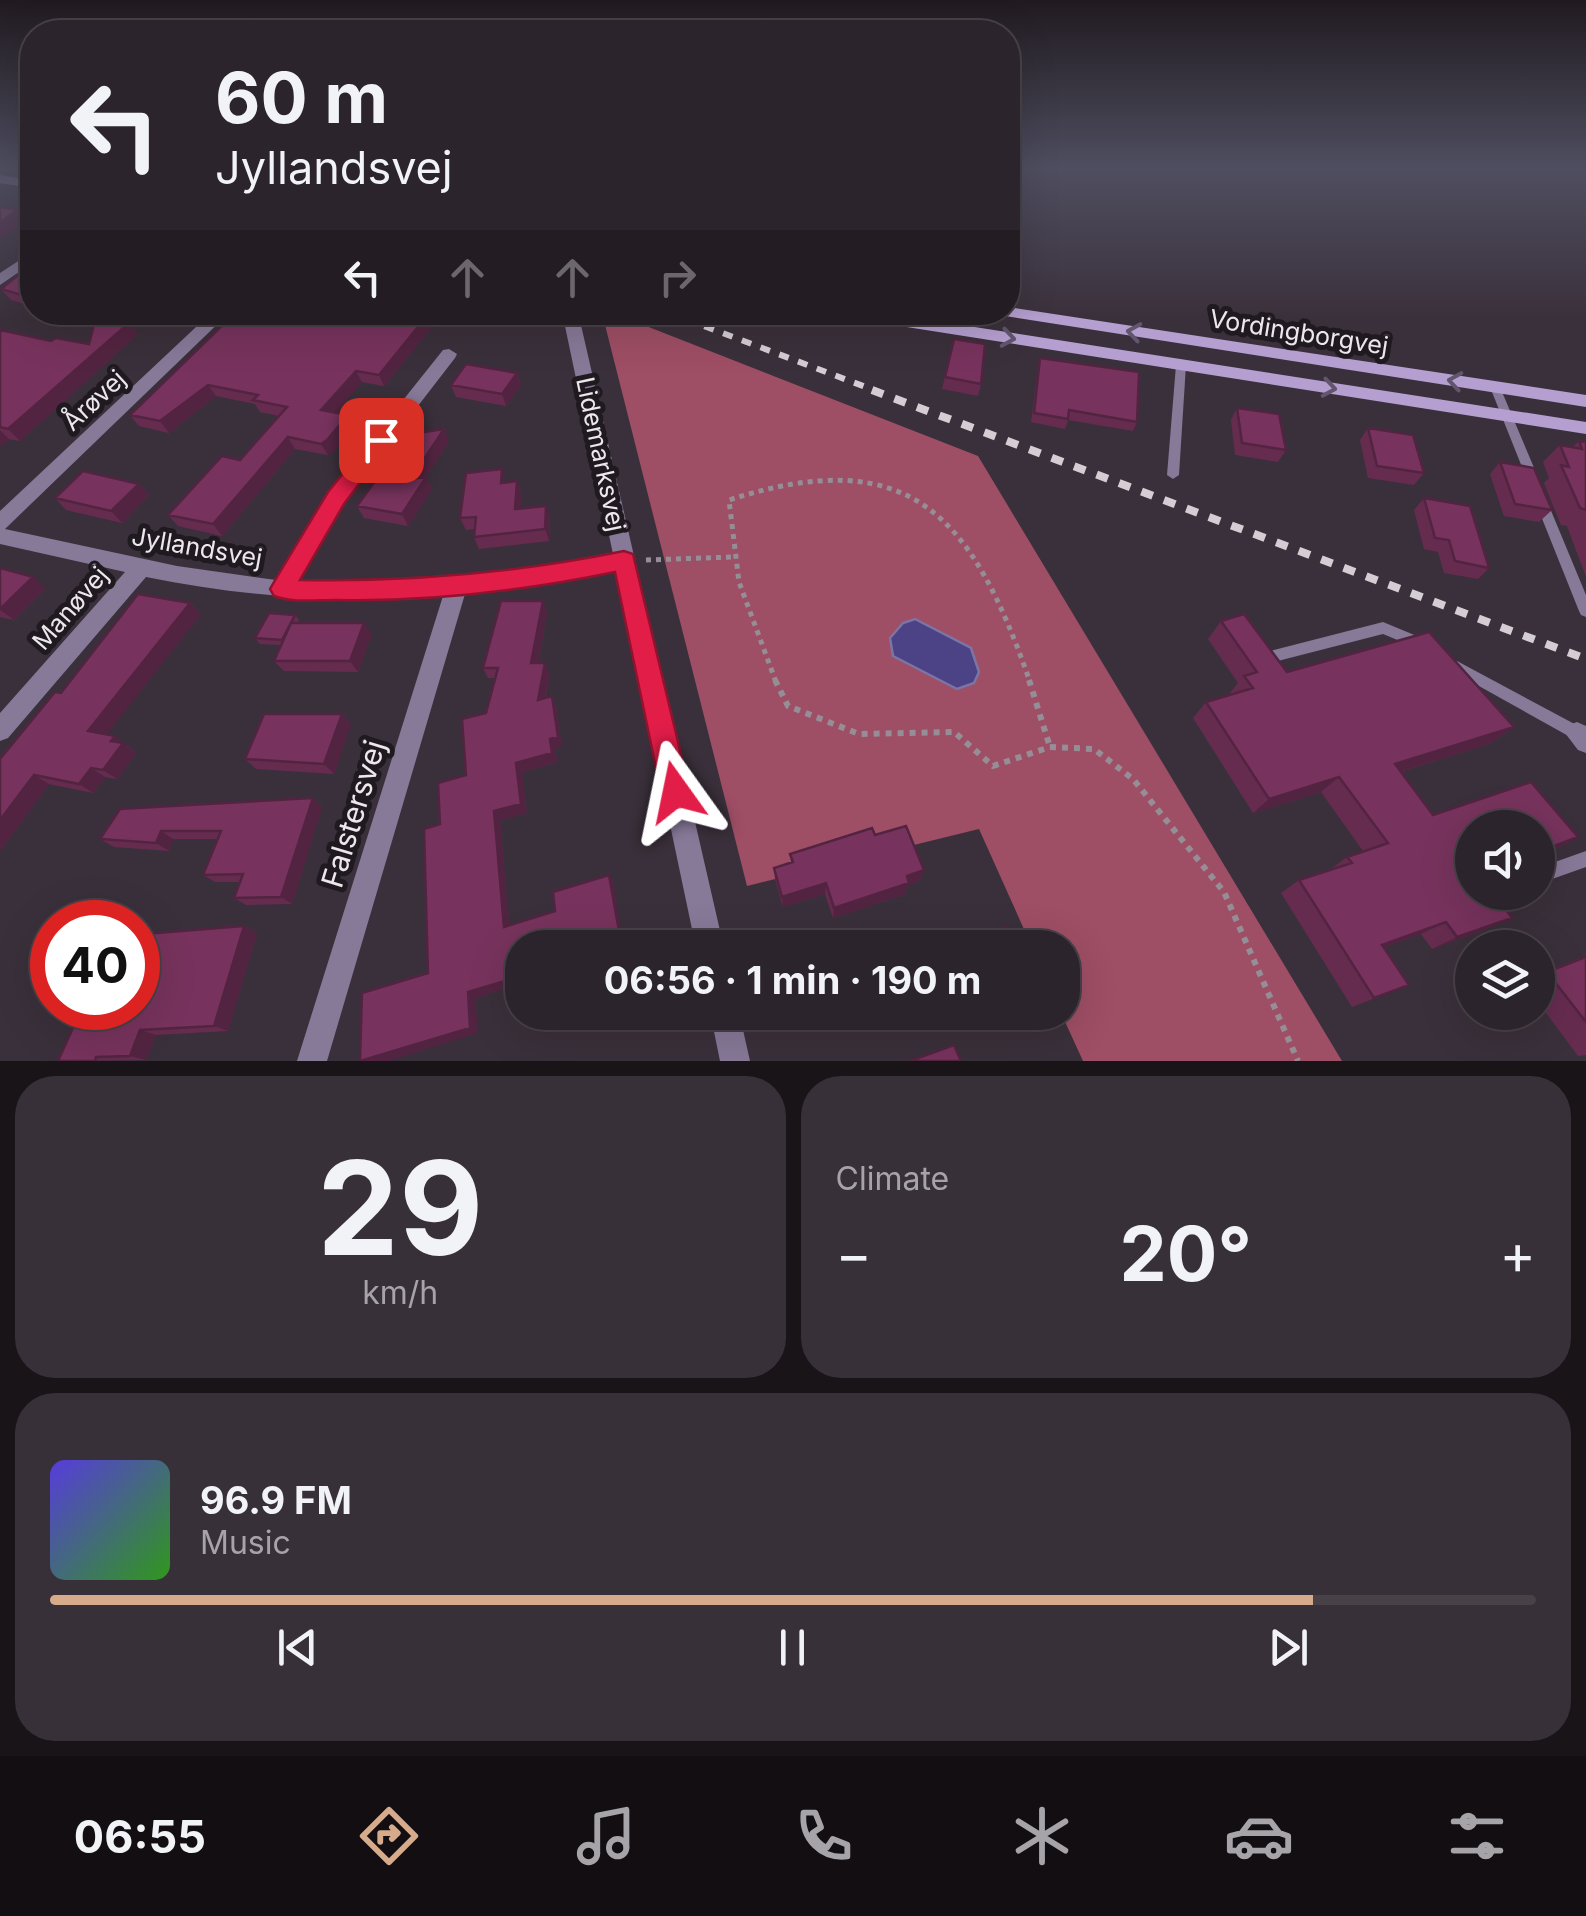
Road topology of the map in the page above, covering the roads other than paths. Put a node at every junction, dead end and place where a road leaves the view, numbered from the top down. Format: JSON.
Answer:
{"nodes":[{"id":1,"x":1020,"y":314,"type":"edge"},
{"id":2,"x":208,"y":325,"type":"edge"},
{"id":3,"x":573,"y":325,"type":"edge"},
{"id":4,"x":926,"y":325,"type":"edge"},
{"id":5,"x":449,"y":354,"type":"dead end"},
{"id":6,"x":1181,"y":365,"type":"junction"},
{"id":7,"x":1495,"y":387,"type":"junction"},
{"id":8,"x":1586,"y":401,"type":"edge"},
{"id":9,"x":1506,"y":415,"type":"junction"},
{"id":10,"x":1586,"y":428,"type":"edge"},
{"id":11,"x":1173,"y":475,"type":"dead end"},
{"id":12,"x":0,"y":523,"type":"edge"},
{"id":13,"x":0,"y":536,"type":"edge"},
{"id":14,"x":624,"y":560,"type":"junction"},
{"id":15,"x":142,"y":567,"type":"junction"},
{"id":16,"x":457,"y":586,"type":"junction"},
{"id":17,"x":282,"y":589,"type":"junction"},
{"id":18,"x":1586,"y":612,"type":"edge"},
{"id":19,"x":1270,"y":657,"type":"edge"},
{"id":20,"x":0,"y":730,"type":"edge"},
{"id":21,"x":1582,"y":738,"type":"edge"},
{"id":22,"x":1586,"y":859,"type":"edge"},
{"id":23,"x":1555,"y":870,"type":"edge"},
{"id":24,"x":706,"y":930,"type":"edge"},
{"id":25,"x":728,"y":1030,"type":"edge"},
{"id":26,"x":312,"y":1061,"type":"edge"},
{"id":27,"x":735,"y":1061,"type":"edge"}],
"edges":[{"from":7,"to":1,"type":"main road","name":"Vordingborgvej","one_way":true},
{"from":2,"to":12,"type":"street","name":"Årøvej"},
{"from":3,"to":14,"type":"street","name":"Lidemarksvej"},
{"from":4,"to":6,"type":"main road","name":"Vordingborgvej","one_way":true},
{"from":5,"to":17,"type":"street"},
{"from":6,"to":9,"type":"main road","name":"Vordingborgvej","one_way":true},
{"from":6,"to":11,"type":"lane"},
{"from":7,"to":8,"type":"main road","name":"Vordingborgvej"},
{"from":7,"to":9,"type":"lane"},
{"from":9,"to":10,"type":"main road","name":"Vordingborgvej"},
{"from":9,"to":18,"type":"lane"},
{"from":13,"to":15,"type":"street","name":"Jyllandsvej"},
{"from":14,"to":16,"type":"street","name":"Jyllandsvej"},
{"from":14,"to":24,"type":"street","name":"Lidemarksvej"},
{"from":15,"to":17,"type":"street","name":"Jyllandsvej"},
{"from":15,"to":20,"type":"street","name":"Manøvej"},
{"from":16,"to":17,"type":"street","name":"Jyllandsvej"},
{"from":16,"to":26,"type":"street","name":"Falstersvej"},
{"from":19,"to":21,"type":"lane"},
{"from":22,"to":23,"type":"lane"},
{"from":25,"to":27,"type":"street"}]}
